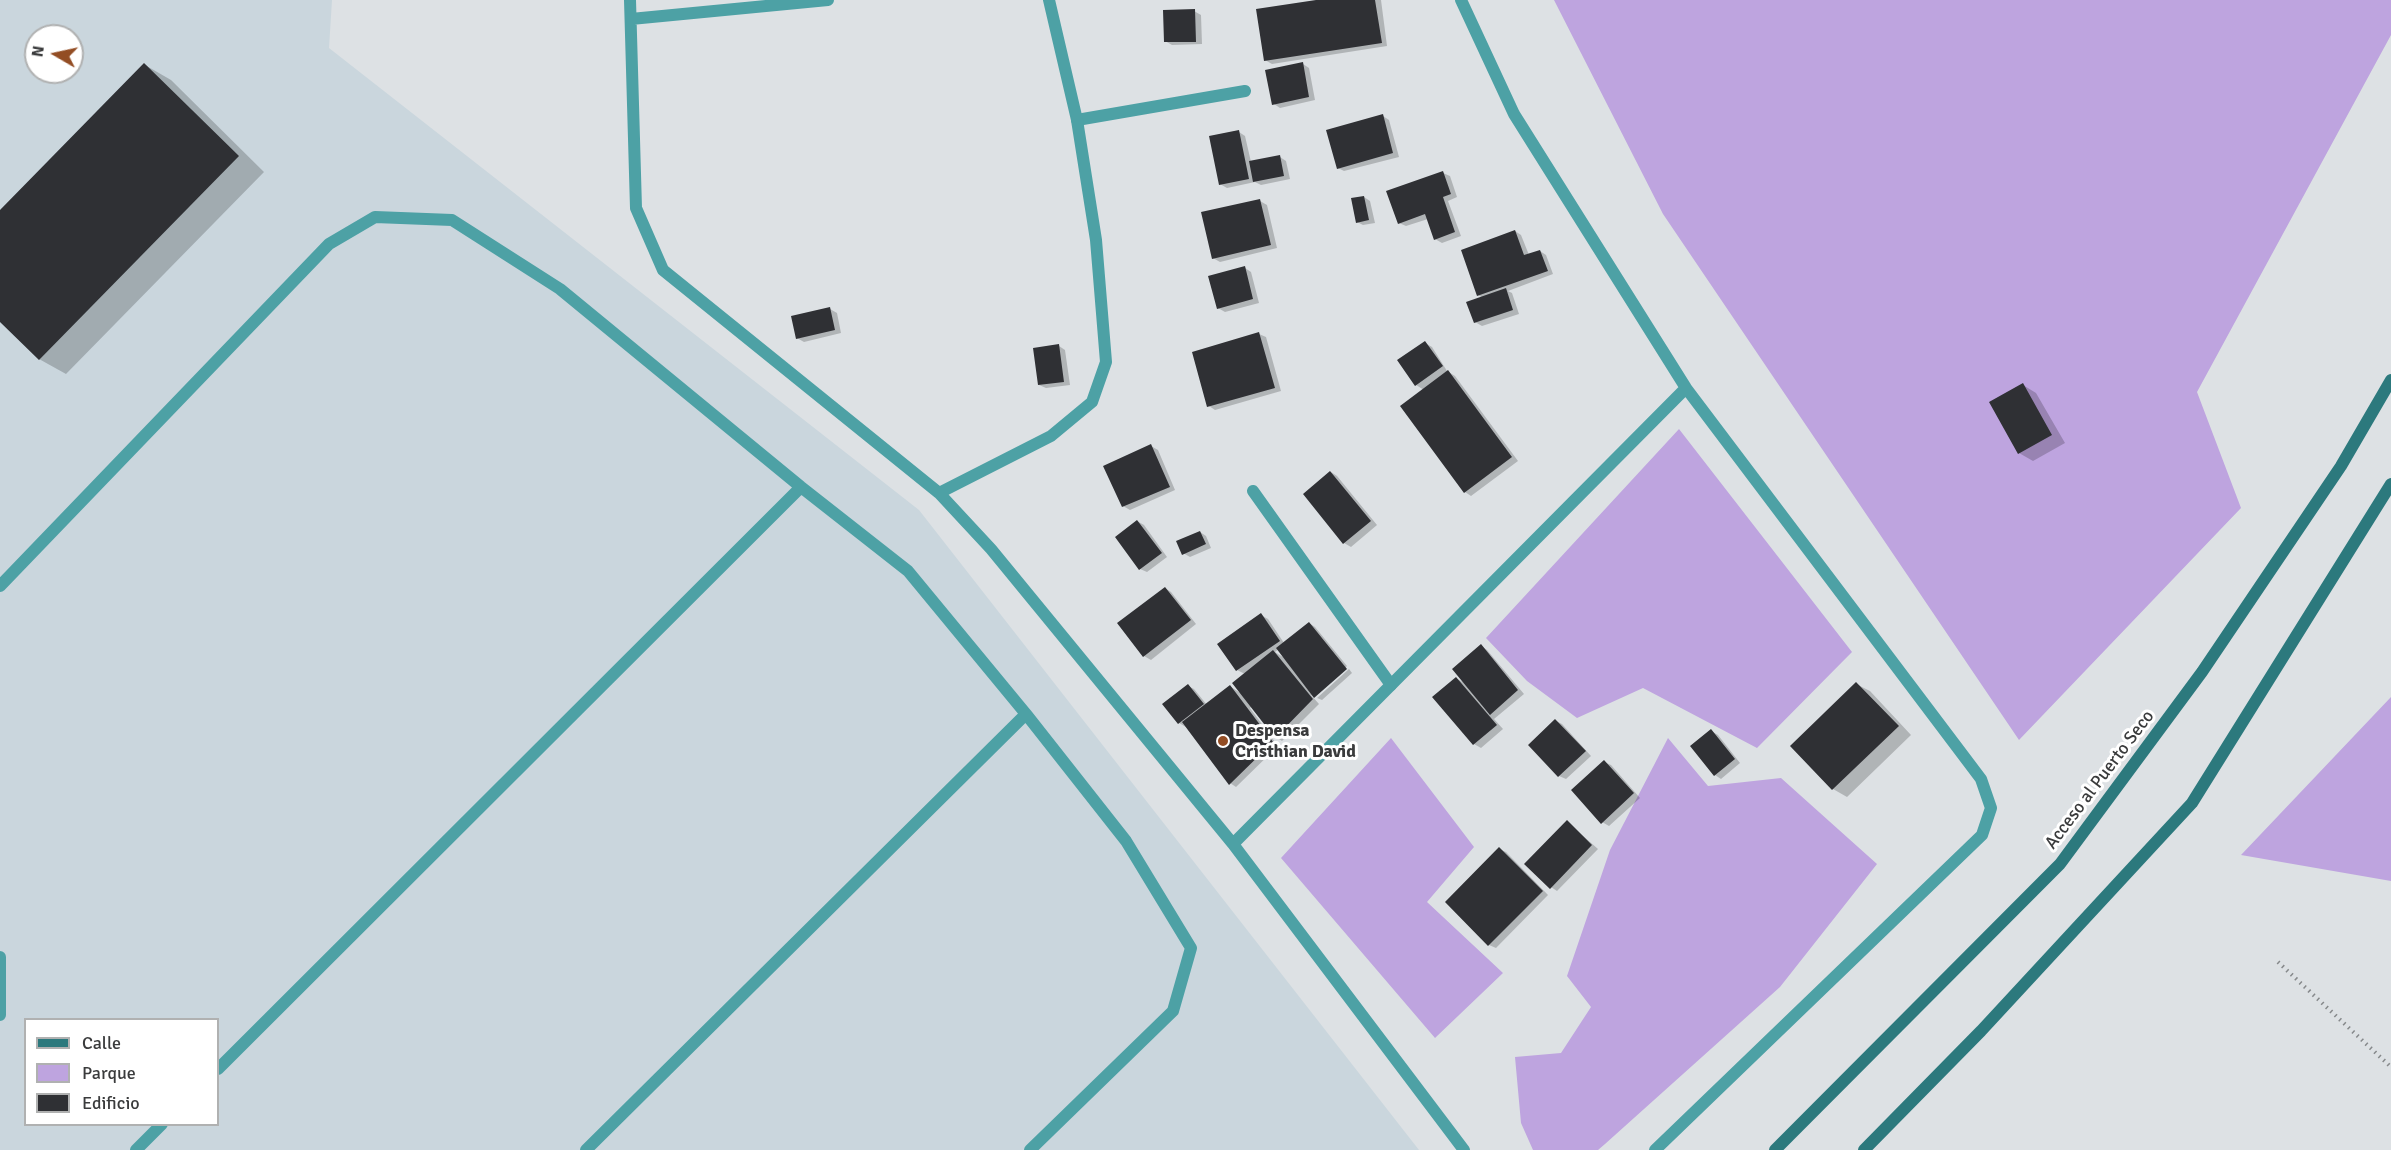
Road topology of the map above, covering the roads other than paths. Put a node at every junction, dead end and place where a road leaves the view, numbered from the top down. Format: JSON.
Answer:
{"nodes":[{"id":1,"x":630,"y":0,"type":"edge"},
{"id":2,"x":828,"y":0,"type":"edge"},
{"id":3,"x":1049,"y":0,"type":"edge"},
{"id":4,"x":1461,"y":0,"type":"edge"},
{"id":5,"x":631,"y":19,"type":"junction"},
{"id":6,"x":1245,"y":91,"type":"dead end"},
{"id":7,"x":1077,"y":120,"type":"junction"},
{"id":8,"x":2391,"y":380,"type":"edge"},
{"id":9,"x":1686,"y":388,"type":"junction"},
{"id":10,"x":2391,"y":484,"type":"edge"},
{"id":11,"x":801,"y":488,"type":"junction"},
{"id":12,"x":1253,"y":491,"type":"dead end"},
{"id":13,"x":939,"y":493,"type":"junction"},
{"id":14,"x":0,"y":586,"type":"edge"},
{"id":15,"x":1391,"y":685,"type":"junction"},
{"id":16,"x":1026,"y":714,"type":"junction"},
{"id":17,"x":1233,"y":844,"type":"junction"},
{"id":18,"x":0,"y":957,"type":"edge"},
{"id":19,"x":0,"y":1015,"type":"edge"},
{"id":20,"x":219,"y":1068,"type":"edge"},
{"id":21,"x":161,"y":1126,"type":"edge"},
{"id":22,"x":136,"y":1150,"type":"edge"},
{"id":23,"x":586,"y":1150,"type":"edge"},
{"id":24,"x":1030,"y":1150,"type":"edge"},
{"id":25,"x":1464,"y":1150,"type":"edge"},
{"id":26,"x":1655,"y":1150,"type":"edge"},
{"id":27,"x":1775,"y":1150,"type":"edge"},
{"id":28,"x":1864,"y":1150,"type":"edge"}],
"edges":[{"from":1,"to":5,"type":"street"},
{"from":2,"to":5,"type":"street"},
{"from":3,"to":7,"type":"street"},
{"from":4,"to":9,"type":"street"},
{"from":5,"to":13,"type":"street"},
{"from":6,"to":7,"type":"street"},
{"from":7,"to":13,"type":"street"},
{"from":8,"to":27,"type":"main road","name":"Acceso al Puerto Seco"},
{"from":9,"to":15,"type":"street"},
{"from":9,"to":26,"type":"street"},
{"from":10,"to":28,"type":"main road"},
{"from":11,"to":14,"type":"street"},
{"from":11,"to":16,"type":"street"},
{"from":11,"to":20,"type":"street"},
{"from":12,"to":15,"type":"street"},
{"from":13,"to":17,"type":"street"},
{"from":15,"to":17,"type":"street"},
{"from":16,"to":23,"type":"street"},
{"from":16,"to":24,"type":"street"},
{"from":17,"to":25,"type":"street"},
{"from":18,"to":19,"type":"street"},
{"from":21,"to":22,"type":"street"}]}
